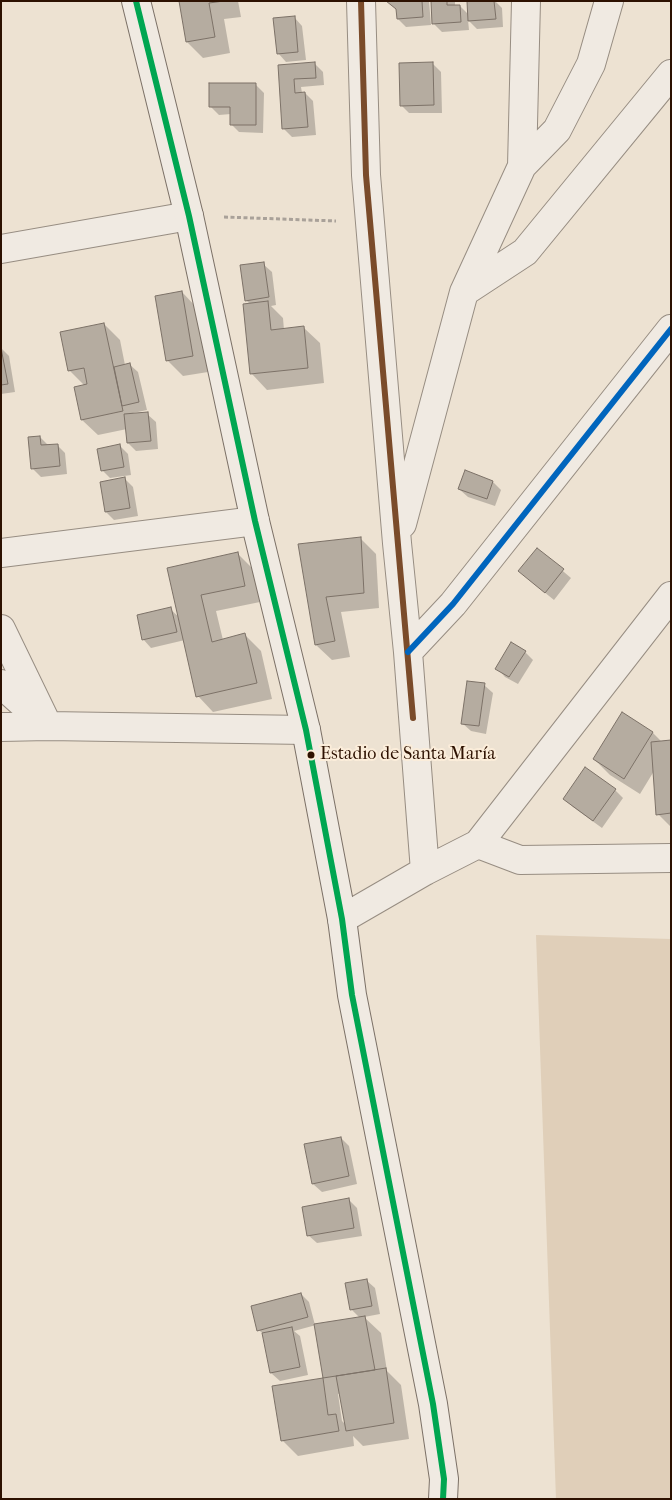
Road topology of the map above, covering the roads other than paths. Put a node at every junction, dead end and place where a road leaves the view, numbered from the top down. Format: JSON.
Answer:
{"nodes":[{"id":1,"x":136,"y":1,"type":"edge"},
{"id":2,"x":360,"y":1,"type":"edge"},
{"id":3,"x":526,"y":1,"type":"edge"},
{"id":4,"x":609,"y":1,"type":"edge"},
{"id":5,"x":671,"y":74,"type":"edge"},
{"id":6,"x":522,"y":166,"type":"junction"},
{"id":7,"x":189,"y":216,"type":"junction"},
{"id":8,"x":1,"y":249,"type":"edge"},
{"id":9,"x":464,"y":292,"type":"junction"},
{"id":10,"x":671,"y":329,"type":"edge"},
{"id":11,"x":255,"y":521,"type":"junction"},
{"id":12,"x":397,"y":543,"type":"junction"},
{"id":13,"x":1,"y":553,"type":"edge"},
{"id":14,"x":671,"y":596,"type":"edge"},
{"id":15,"x":1,"y":629,"type":"edge"},
{"id":16,"x":408,"y":652,"type":"junction"},
{"id":17,"x":1,"y":684,"type":"edge"},
{"id":18,"x":48,"y":726,"type":"junction"},
{"id":19,"x":1,"y":727,"type":"edge"},
{"id":20,"x":306,"y":730,"type":"junction"},
{"id":21,"x":478,"y":844,"type":"junction"},
{"id":22,"x":671,"y":858,"type":"edge"},
{"id":23,"x":425,"y":871,"type":"junction"},
{"id":24,"x":342,"y":919,"type":"junction"},
{"id":25,"x":443,"y":1499,"type":"edge"}],
"edges":[{"from":1,"to":7,"type":"street"},
{"from":2,"to":12,"type":"street"},
{"from":3,"to":6,"type":"street"},
{"from":4,"to":6,"type":"street"},
{"from":5,"to":9,"type":"street"},
{"from":6,"to":9,"type":"street"},
{"from":7,"to":8,"type":"street"},
{"from":7,"to":11,"type":"street"},
{"from":9,"to":12,"type":"street"},
{"from":10,"to":16,"type":"street"},
{"from":11,"to":13,"type":"street"},
{"from":11,"to":20,"type":"street"},
{"from":12,"to":16,"type":"street"},
{"from":14,"to":21,"type":"street"},
{"from":15,"to":18,"type":"street"},
{"from":16,"to":23,"type":"street"},
{"from":17,"to":18,"type":"street"},
{"from":18,"to":19,"type":"street"},
{"from":18,"to":20,"type":"street"},
{"from":20,"to":24,"type":"street"},
{"from":21,"to":22,"type":"street"},
{"from":21,"to":23,"type":"street"},
{"from":23,"to":24,"type":"street"},
{"from":24,"to":25,"type":"street"}]}
